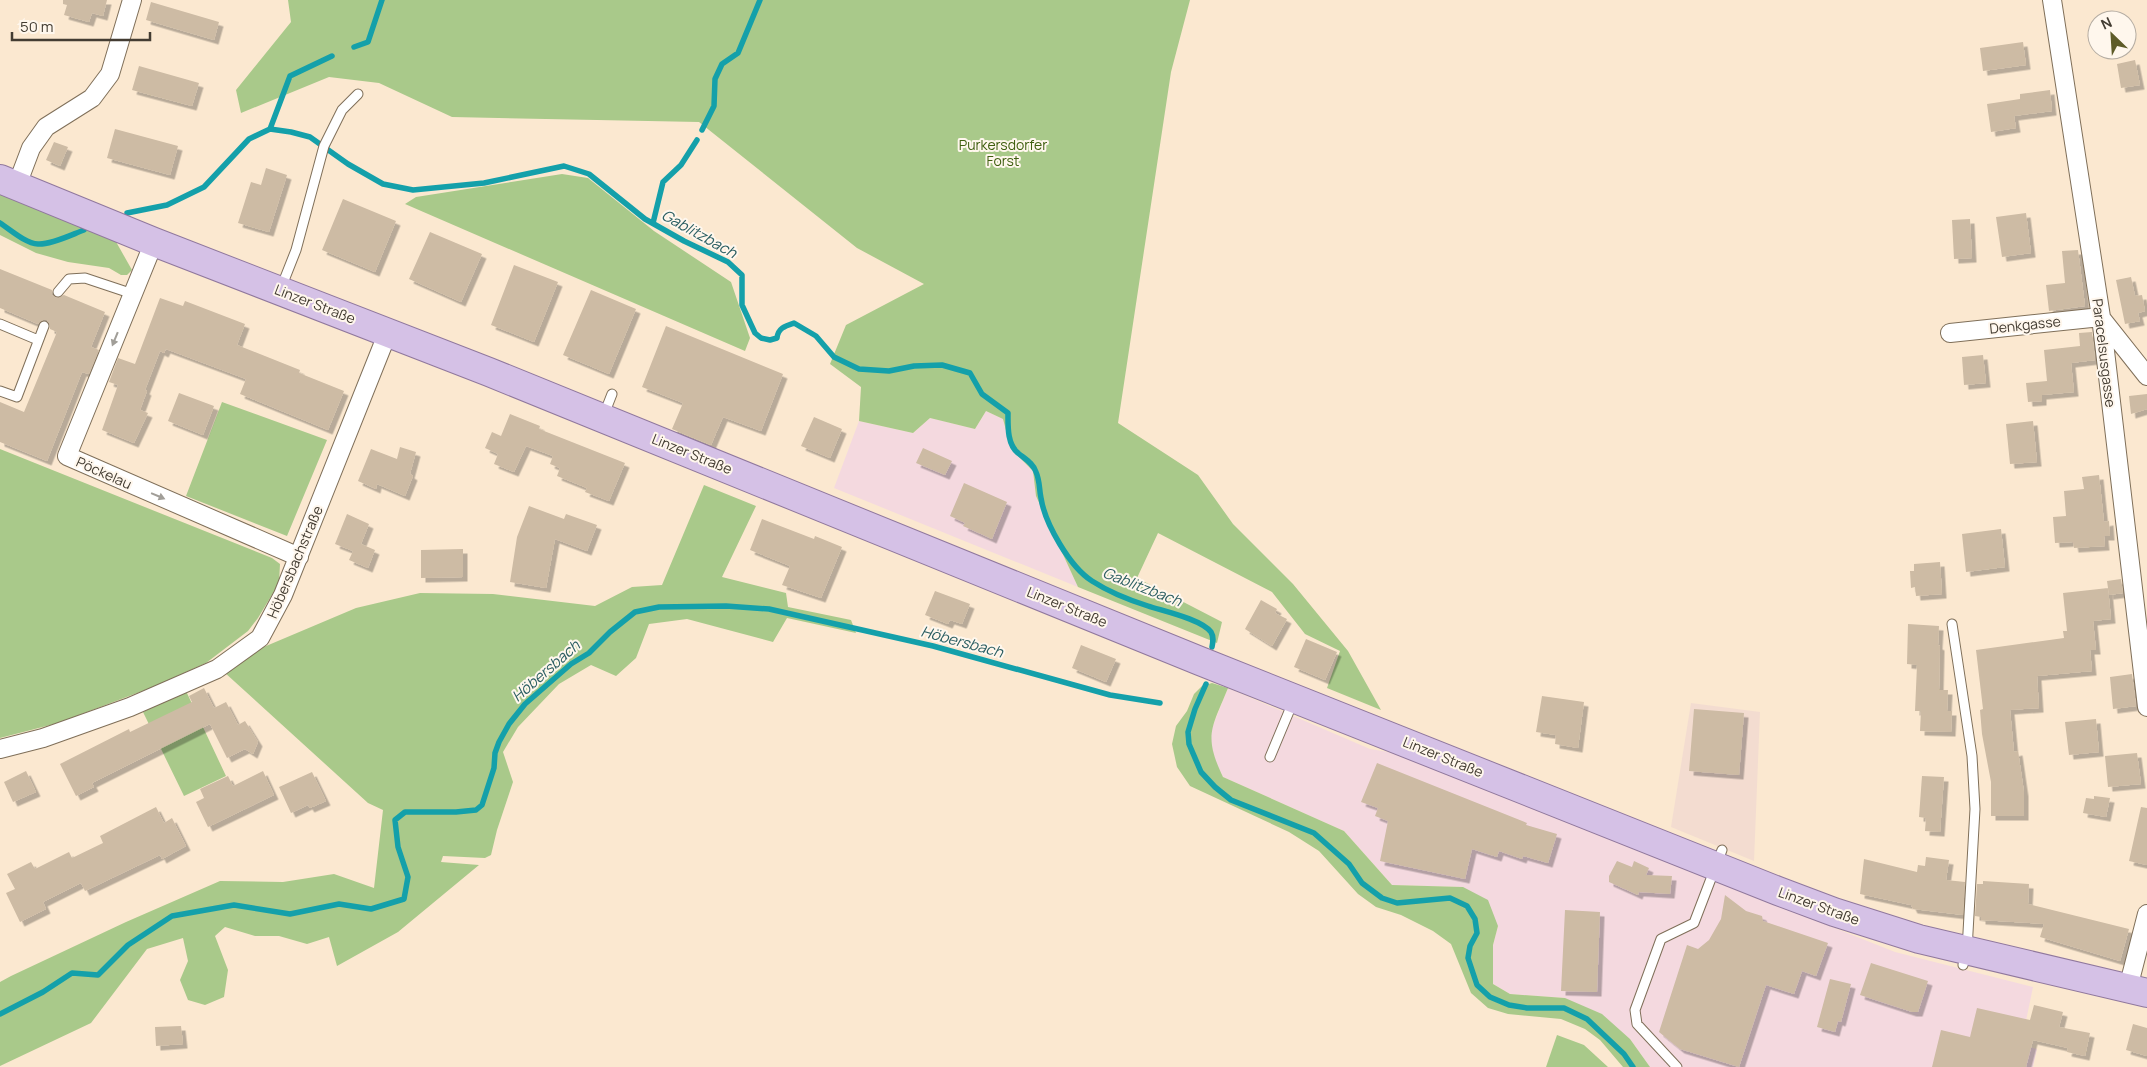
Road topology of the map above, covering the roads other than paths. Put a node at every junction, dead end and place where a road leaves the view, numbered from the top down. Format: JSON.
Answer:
{"nodes":[{"id":1,"x":132,"y":0,"type":"edge"},
{"id":2,"x":2052,"y":0,"type":"edge"},
{"id":3,"x":358,"y":94,"type":"dead end"},
{"id":4,"x":9,"y":182,"type":"edge"},
{"id":5,"x":154,"y":242,"type":"junction"},
{"id":6,"x":280,"y":290,"type":"junction"},
{"id":7,"x":58,"y":292,"type":"dead end"},
{"id":8,"x":133,"y":294,"type":"junction"},
{"id":9,"x":2100,"y":317,"type":"junction"},
{"id":10,"x":0,"y":324,"type":"edge"},
{"id":11,"x":44,"y":326,"type":"dead end"},
{"id":12,"x":388,"y":332,"type":"junction"},
{"id":13,"x":1950,"y":333,"type":"dead end"},
{"id":14,"x":38,"y":340,"type":"junction"},
{"id":15,"x":2147,"y":376,"type":"edge"},
{"id":16,"x":0,"y":391,"type":"edge"},
{"id":17,"x":298,"y":557,"type":"junction"},
{"id":18,"x":1952,"y":624,"type":"dead end"},
{"id":19,"x":1295,"y":698,"type":"junction"},
{"id":20,"x":2147,"y":707,"type":"edge"},
{"id":21,"x":0,"y":749,"type":"edge"},
{"id":22,"x":1270,"y":757,"type":"dead end"},
{"id":23,"x":1719,"y":858,"type":"junction"},
{"id":24,"x":2147,"y":914,"type":"edge"},
{"id":25,"x":1965,"y":958,"type":"junction"},
{"id":26,"x":2138,"y":991,"type":"edge"},
{"id":27,"x":1677,"y":1067,"type":"edge"}],
"edges":[{"from":1,"to":4,"type":"street"},
{"from":2,"to":9,"type":"street","name":"Paracelsusgasse"},
{"from":3,"to":6,"type":"lane"},
{"from":4,"to":5,"type":"main road","name":"Linzer Straße"},
{"from":5,"to":6,"type":"main road","name":"Linzer Straße"},
{"from":5,"to":8,"type":"street","name":"Pöckelau"},
{"from":6,"to":12,"type":"main road","name":"Linzer Straße"},
{"from":7,"to":8,"type":"lane"},
{"from":8,"to":17,"type":"street","name":"Pöckelau","one_way":true},
{"from":9,"to":13,"type":"street","name":"Denkgasse"},
{"from":9,"to":15,"type":"street"},
{"from":9,"to":20,"type":"street","name":"Paracelsusgasse"},
{"from":10,"to":14,"type":"lane"},
{"from":11,"to":14,"type":"lane"},
{"from":12,"to":17,"type":"street","name":"Höbersbachstraße"},
{"from":12,"to":19,"type":"main road","name":"Linzer Straße"},
{"from":14,"to":16,"type":"lane"},
{"from":17,"to":21,"type":"street","name":"Höbersbachstraße"},
{"from":18,"to":25,"type":"lane"},
{"from":19,"to":22,"type":"lane"},
{"from":19,"to":23,"type":"main road","name":"Linzer Straße"},
{"from":23,"to":25,"type":"main road","name":"Linzer Straße"},
{"from":23,"to":27,"type":"lane"},
{"from":24,"to":26,"type":"street"},
{"from":25,"to":26,"type":"main road","name":"Linzer Straße"}]}
